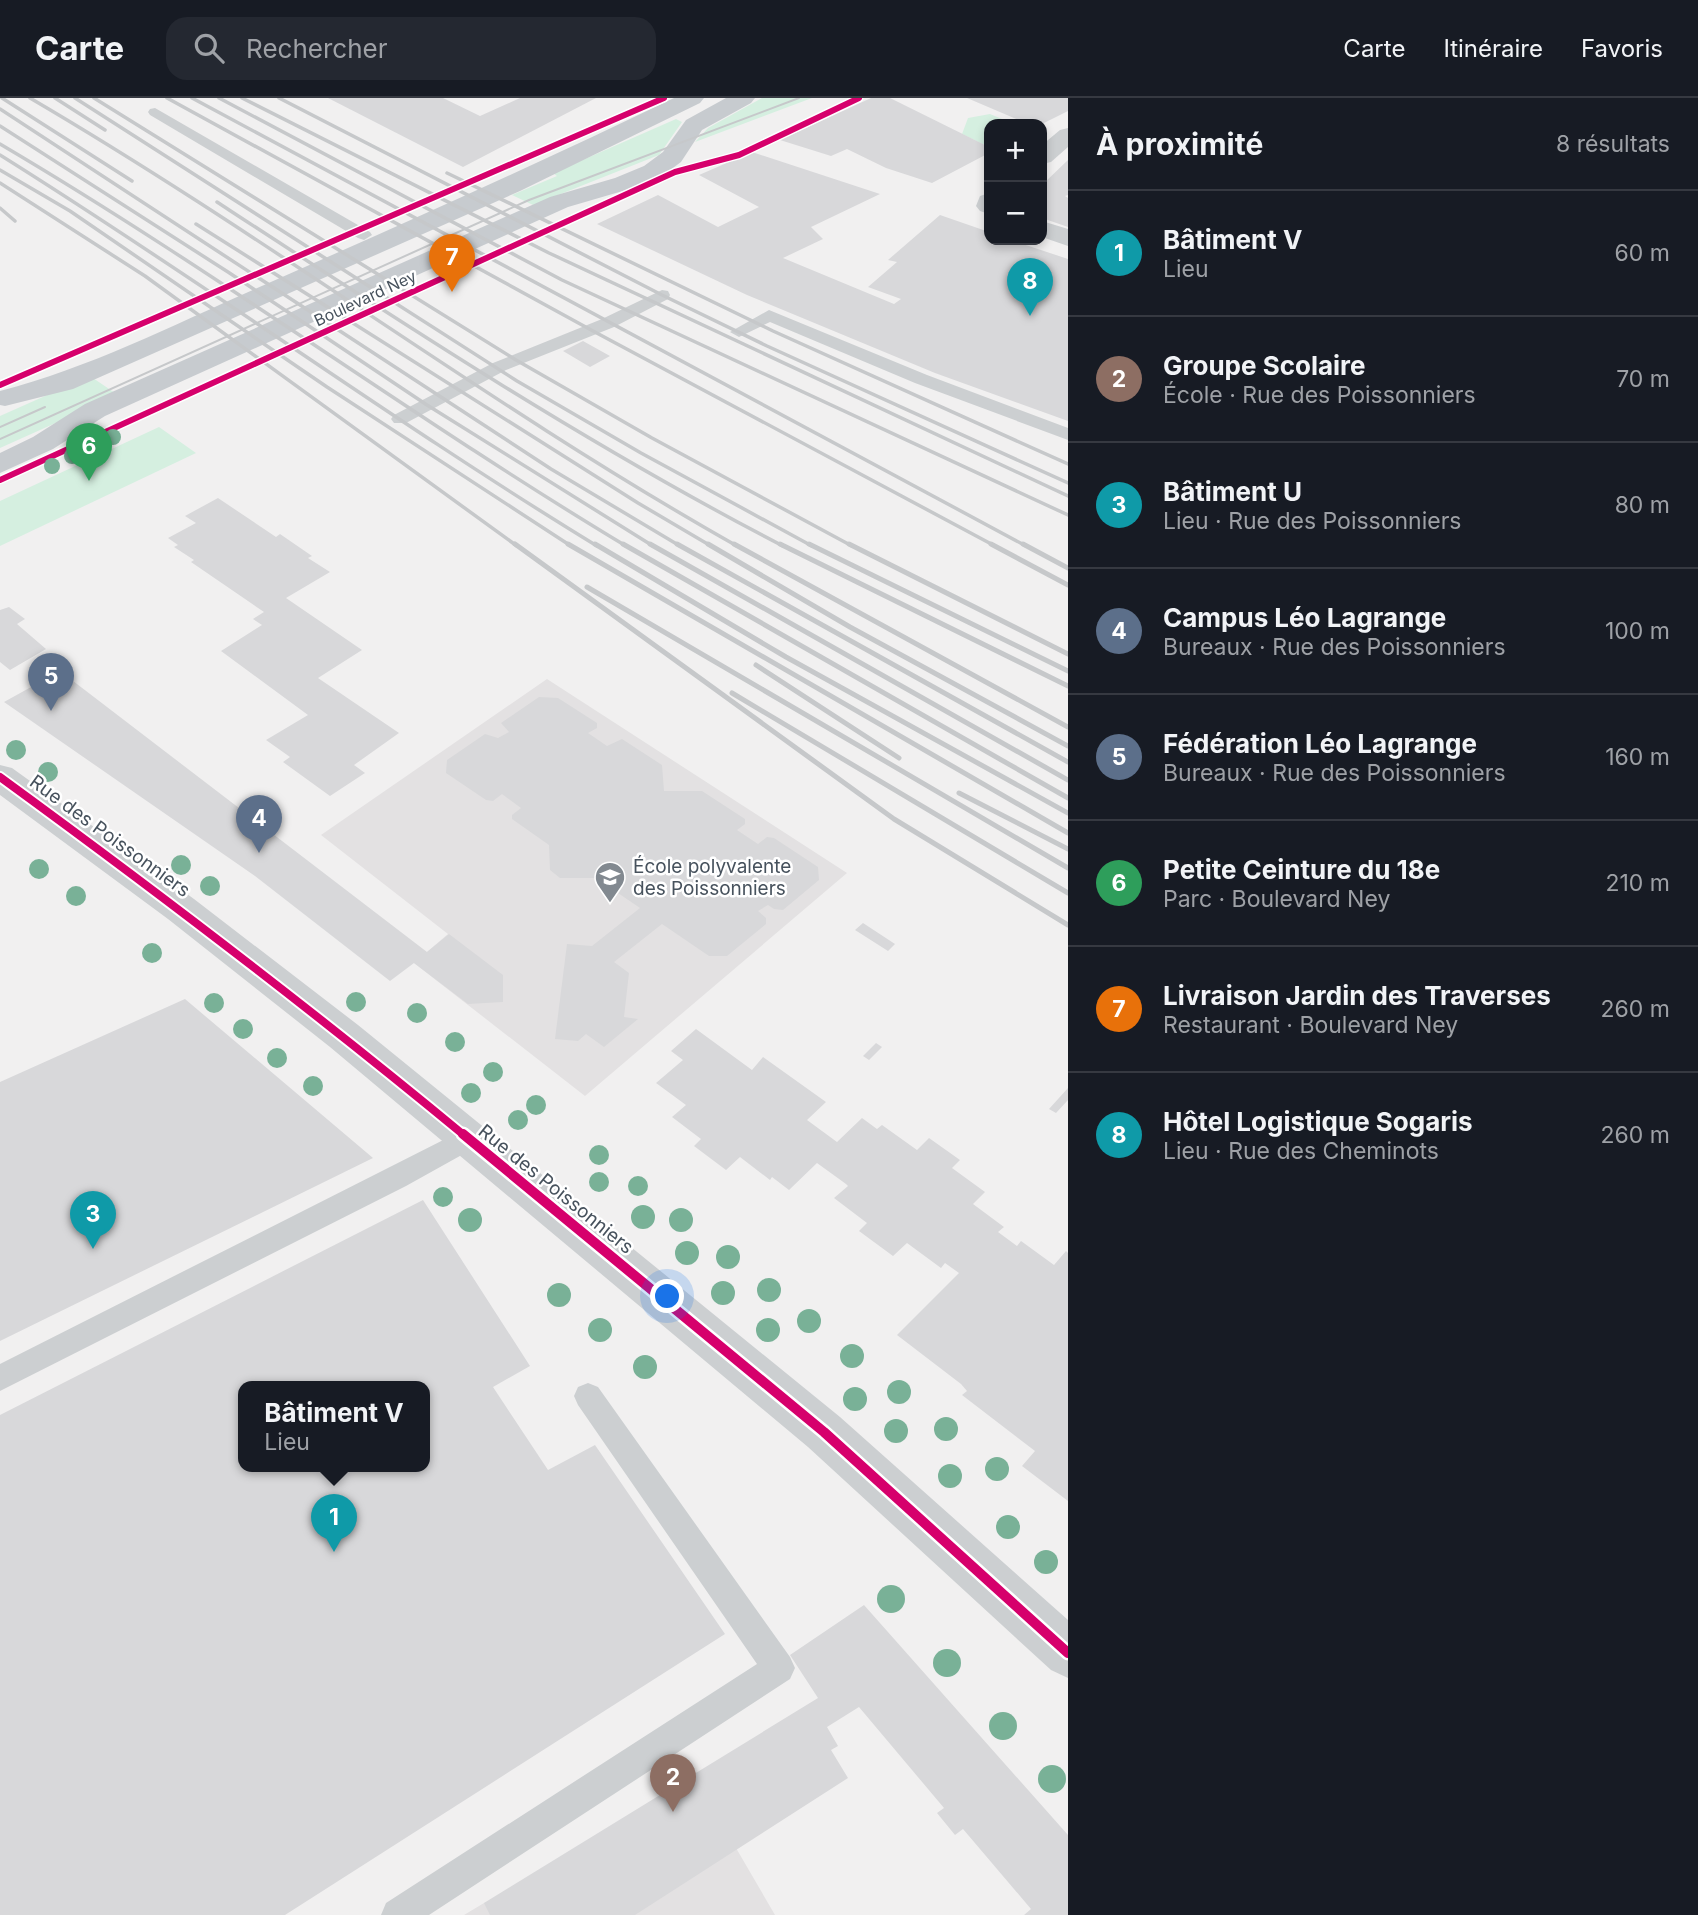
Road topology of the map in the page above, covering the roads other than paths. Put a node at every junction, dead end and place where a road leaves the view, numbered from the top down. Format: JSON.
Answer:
{"nodes":[{"id":1,"x":692,"y":98,"type":"edge"},
{"id":2,"x":743,"y":98,"type":"edge"},
{"id":3,"x":666,"y":111,"type":"junction"},
{"id":4,"x":155,"y":112,"type":"dead end"},
{"id":5,"x":1068,"y":135,"type":"edge"},
{"id":6,"x":1047,"y":153,"type":"edge"},
{"id":7,"x":1047,"y":231,"type":"edge"},
{"id":8,"x":364,"y":235,"type":"junction"},
{"id":9,"x":1068,"y":238,"type":"edge"},
{"id":10,"x":662,"y":295,"type":"dead end"},
{"id":11,"x":739,"y":332,"type":"dead end"},
{"id":12,"x":2,"y":399,"type":"edge"},
{"id":13,"x":400,"y":418,"type":"dead end"},
{"id":14,"x":1068,"y":434,"type":"edge"},
{"id":15,"x":0,"y":464,"type":"edge"},
{"id":16,"x":0,"y":778,"type":"edge"},
{"id":17,"x":467,"y":1139,"type":"junction"},
{"id":18,"x":0,"y":1378,"type":"edge"},
{"id":19,"x":588,"y":1396,"type":"dead end"},
{"id":20,"x":1068,"y":1653,"type":"edge"},
{"id":21,"x":398,"y":1915,"type":"edge"}],
"edges":[{"from":1,"to":3,"type":"main road"},
{"from":2,"to":15,"type":"main road","name":"Boulevard Ney"},
{"from":3,"to":8,"type":"main road"},
{"from":3,"to":12,"type":"main road"},
{"from":4,"to":8,"type":"lane"},
{"from":5,"to":6,"type":"street"},
{"from":7,"to":9,"type":"street"},
{"from":8,"to":12,"type":"main road"},
{"from":10,"to":13,"type":"lane"},
{"from":11,"to":14,"type":"lane"},
{"from":16,"to":17,"type":"street","name":"Rue des Poissonniers"},
{"from":17,"to":18,"type":"lane"},
{"from":17,"to":20,"type":"street","name":"Rue des Poissonniers"},
{"from":19,"to":21,"type":"lane"}]}
